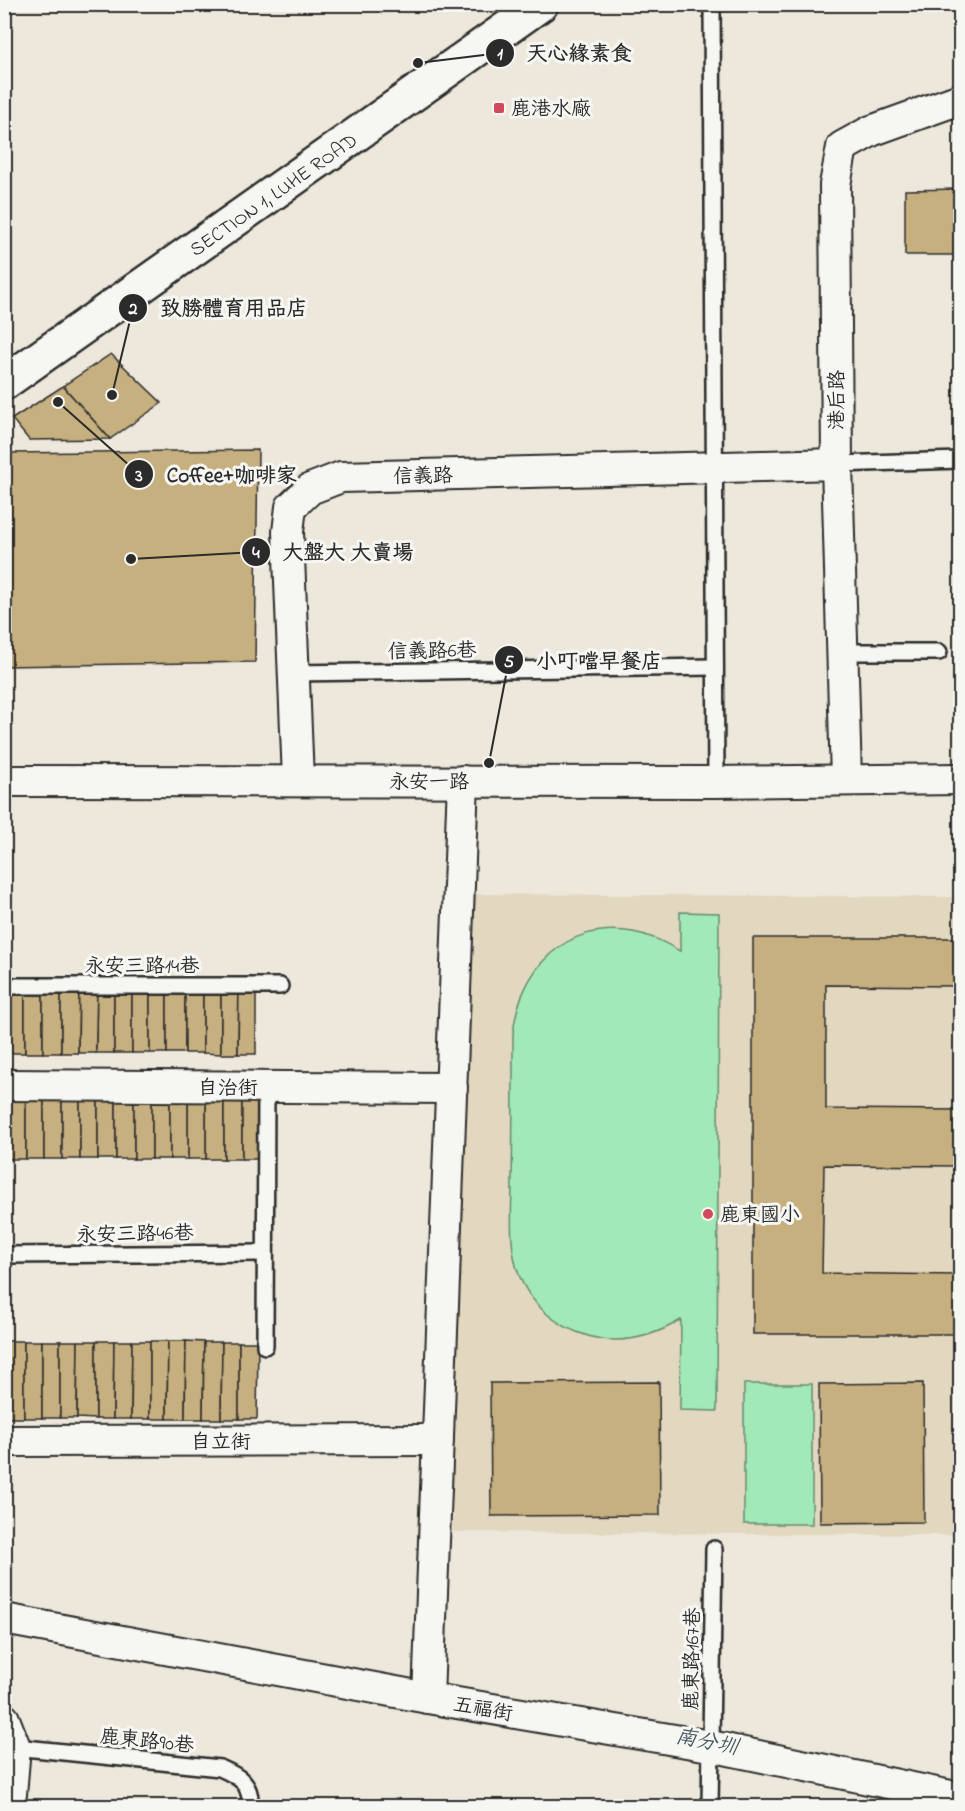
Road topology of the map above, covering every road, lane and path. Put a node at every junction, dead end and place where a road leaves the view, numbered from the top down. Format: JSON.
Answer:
{"nodes":[{"id":1,"x":541,"y":4,"type":"edge"},
{"id":2,"x":712,"y":4,"type":"edge"},
{"id":3,"x":960,"y":99,"type":"edge"},
{"id":4,"x":4,"y":383,"type":"edge"},
{"id":5,"x":960,"y":460,"type":"edge"},
{"id":6,"x":837,"y":464,"type":"junction"},
{"id":7,"x":714,"y":468,"type":"junction"},
{"id":8,"x":842,"y":652,"type":"junction"},
{"id":9,"x":939,"y":652,"type":"dead end"},
{"id":10,"x":715,"y":667,"type":"junction"},
{"id":11,"x":294,"y":673,"type":"junction"},
{"id":12,"x":960,"y":779,"type":"edge"},
{"id":13,"x":298,"y":780,"type":"junction"},
{"id":14,"x":846,"y":780,"type":"junction"},
{"id":15,"x":4,"y":781,"type":"edge"},
{"id":16,"x":463,"y":781,"type":"junction"},
{"id":17,"x":716,"y":782,"type":"junction"},
{"id":18,"x":4,"y":986,"type":"edge"},
{"id":19,"x":280,"y":986,"type":"dead end"},
{"id":20,"x":4,"y":1085,"type":"edge"},
{"id":21,"x":266,"y":1087,"type":"junction"},
{"id":22,"x":452,"y":1088,"type":"junction"},
{"id":23,"x":266,"y":1252,"type":"junction"},
{"id":24,"x":4,"y":1255,"type":"edge"},
{"id":25,"x":265,"y":1346,"type":"dead end"},
{"id":26,"x":438,"y":1440,"type":"junction"},
{"id":27,"x":4,"y":1441,"type":"edge"},
{"id":28,"x":714,"y":1548,"type":"dead end"},
{"id":29,"x":4,"y":1619,"type":"edge"},
{"id":30,"x":428,"y":1698,"type":"junction"},
{"id":31,"x":4,"y":1719,"type":"edge"},
{"id":32,"x":710,"y":1746,"type":"junction"},
{"id":33,"x":15,"y":1747,"type":"junction"},
{"id":34,"x":960,"y":1798,"type":"edge"},
{"id":35,"x":10,"y":1806,"type":"edge"},
{"id":36,"x":250,"y":1806,"type":"edge"},
{"id":37,"x":710,"y":1806,"type":"edge"}],
"edges":[{"from":1,"to":4,"type":"main road","name":"SECTION 1, LUHE ROAD"},
{"from":2,"to":7,"type":"lane"},
{"from":3,"to":6,"type":"street","name":"港后路"},
{"from":5,"to":6,"type":"lane"},
{"from":6,"to":7,"type":"street","name":"信義路"},
{"from":6,"to":8,"type":"street","name":"港后路"},
{"from":7,"to":10,"type":"lane"},
{"from":7,"to":11,"type":"street","name":"信義路"},
{"from":8,"to":9,"type":"lane"},
{"from":8,"to":14,"type":"street","name":"港后路"},
{"from":10,"to":11,"type":"lane","name":"信義路6巷"},
{"from":10,"to":17,"type":"lane"},
{"from":11,"to":13,"type":"street","name":"信義路"},
{"from":12,"to":14,"type":"street","name":"永安一路"},
{"from":13,"to":15,"type":"street","name":"永安一路"},
{"from":13,"to":16,"type":"street","name":"永安一路"},
{"from":14,"to":17,"type":"street","name":"永安一路"},
{"from":16,"to":17,"type":"street","name":"永安一路"},
{"from":16,"to":22,"type":"street"},
{"from":18,"to":19,"type":"lane","name":"永安三路14巷"},
{"from":20,"to":21,"type":"street","name":"自治街"},
{"from":21,"to":22,"type":"street","name":"自治街"},
{"from":21,"to":23,"type":"lane"},
{"from":22,"to":26,"type":"street"},
{"from":23,"to":24,"type":"lane","name":"永安三路46巷"},
{"from":23,"to":25,"type":"lane"},
{"from":26,"to":27,"type":"street","name":"自立街"},
{"from":26,"to":30,"type":"street"},
{"from":28,"to":32,"type":"lane","name":"鹿東路167巷"},
{"from":29,"to":30,"type":"street","name":"五福街"},
{"from":30,"to":32,"type":"street","name":"五福街"},
{"from":31,"to":33,"type":"street"},
{"from":32,"to":34,"type":"street","name":"五福街"},
{"from":32,"to":37,"type":"lane","name":"鹿東路167巷"},
{"from":33,"to":35,"type":"street"},
{"from":33,"to":36,"type":"lane","name":"鹿東路90巷"}]}
